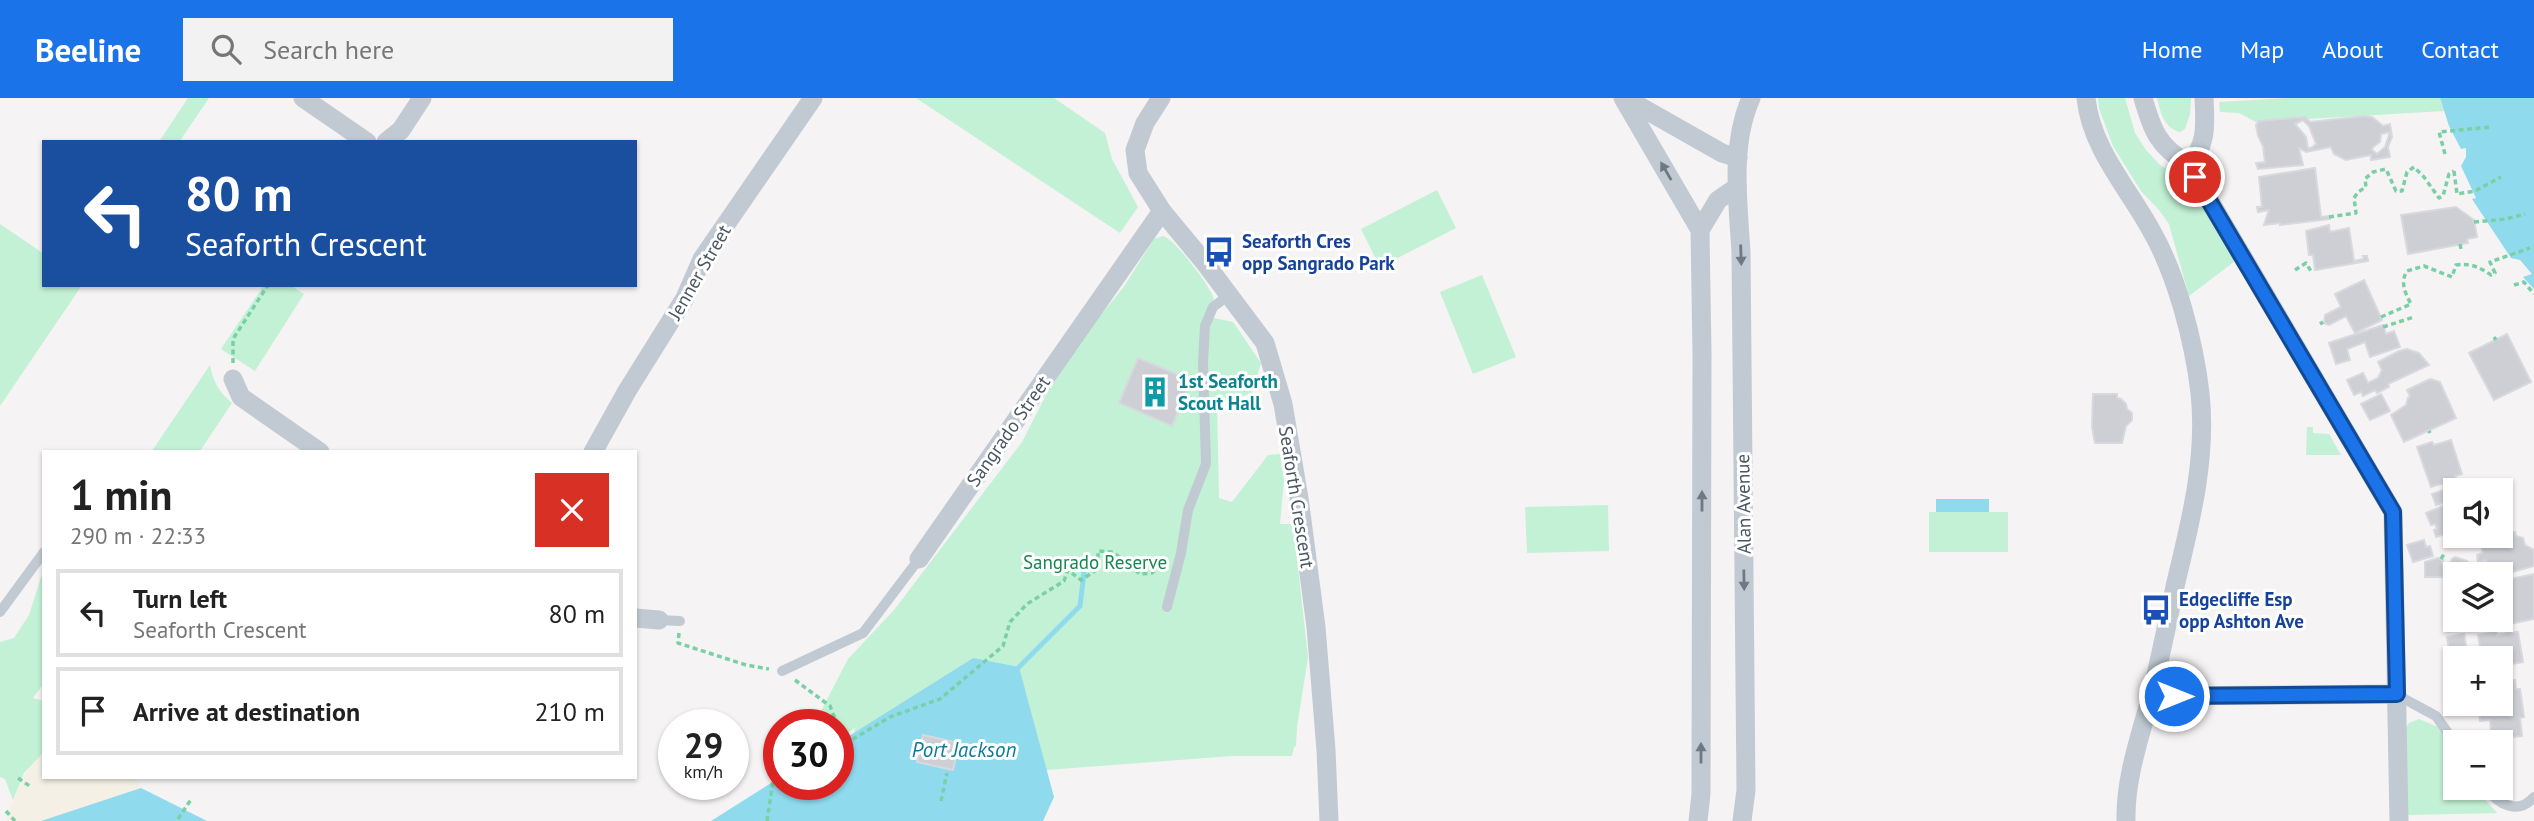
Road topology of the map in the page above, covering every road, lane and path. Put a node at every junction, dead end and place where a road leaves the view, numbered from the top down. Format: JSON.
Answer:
{"nodes":[{"id":1,"x":303,"y":98,"type":"edge"},
{"id":2,"x":422,"y":98,"type":"edge"},
{"id":3,"x":813,"y":98,"type":"edge"},
{"id":4,"x":1161,"y":98,"type":"edge"},
{"id":5,"x":1624,"y":98,"type":"edge"},
{"id":6,"x":1751,"y":98,"type":"edge"},
{"id":7,"x":2086,"y":98,"type":"edge"},
{"id":8,"x":2143,"y":98,"type":"edge"},
{"id":9,"x":2204,"y":98,"type":"edge"},
{"id":10,"x":2489,"y":128,"type":"dead end"},
{"id":11,"x":364,"y":140,"type":"edge"},
{"id":12,"x":388,"y":140,"type":"edge"},
{"id":13,"x":2445,"y":155,"type":"dead end"},
{"id":14,"x":1738,"y":158,"type":"junction"},
{"id":15,"x":2193,"y":159,"type":"junction"},
{"id":16,"x":2499,"y":178,"type":"dead end"},
{"id":17,"x":1737,"y":187,"type":"junction"},
{"id":18,"x":1162,"y":211,"type":"junction"},
{"id":19,"x":2524,"y":214,"type":"dead end"},
{"id":20,"x":2329,"y":218,"type":"dead end"},
{"id":21,"x":2474,"y":222,"type":"dead end"},
{"id":22,"x":1700,"y":230,"type":"junction"},
{"id":23,"x":2529,"y":248,"type":"dead end"},
{"id":24,"x":2295,"y":270,"type":"dead end"},
{"id":25,"x":2312,"y":273,"type":"dead end"},
{"id":26,"x":2515,"y":285,"type":"dead end"},
{"id":27,"x":267,"y":287,"type":"edge"},
{"id":28,"x":2534,"y":294,"type":"edge"},
{"id":29,"x":1229,"y":295,"type":"junction"},
{"id":30,"x":2381,"y":317,"type":"dead end"},
{"id":31,"x":2414,"y":317,"type":"dead end"},
{"id":32,"x":2383,"y":327,"type":"dead end"},
{"id":33,"x":233,"y":379,"type":"joint"},
{"id":34,"x":317,"y":450,"type":"edge"},
{"id":35,"x":594,"y":450,"type":"edge"},
{"id":36,"x":1181,"y":553,"type":"junction"},
{"id":37,"x":2444,"y":554,"type":"dead end"},
{"id":38,"x":42,"y":555,"type":"edge"},
{"id":39,"x":919,"y":559,"type":"joint"},
{"id":40,"x":2441,"y":559,"type":"dead end"},
{"id":41,"x":1167,"y":607,"type":"dead end"},
{"id":42,"x":0,"y":612,"type":"edge"},
{"id":43,"x":637,"y":618,"type":"edge"},
{"id":44,"x":659,"y":620,"type":"joint"},
{"id":45,"x":680,"y":621,"type":"joint"},
{"id":46,"x":782,"y":671,"type":"junction"},
{"id":47,"x":2397,"y":694,"type":"junction"},
{"id":48,"x":2151,"y":696,"type":"junction"},
{"id":49,"x":831,"y":709,"type":"edge"},
{"id":50,"x":2446,"y":730,"type":"edge"},
{"id":51,"x":854,"y":739,"type":"edge"},
{"id":52,"x":947,"y":773,"type":"dead end"},
{"id":53,"x":19,"y":778,"type":"dead end"},
{"id":54,"x":31,"y":787,"type":"dead end"},
{"id":55,"x":2534,"y":797,"type":"edge"},
{"id":56,"x":192,"y":798,"type":"dead end"},
{"id":57,"x":770,"y":800,"type":"edge"},
{"id":58,"x":2498,"y":800,"type":"edge"},
{"id":59,"x":941,"y":801,"type":"dead end"},
{"id":60,"x":6,"y":811,"type":"dead end"},
{"id":61,"x":178,"y":819,"type":"dead end"},
{"id":62,"x":15,"y":821,"type":"edge"},
{"id":63,"x":767,"y":821,"type":"edge"},
{"id":64,"x":1329,"y":821,"type":"edge"},
{"id":65,"x":1698,"y":821,"type":"edge"},
{"id":66,"x":1742,"y":821,"type":"edge"},
{"id":67,"x":2126,"y":821,"type":"edge"},
{"id":68,"x":2399,"y":821,"type":"edge"}],
"edges":[{"from":1,"to":11,"type":"street"},
{"from":2,"to":12,"type":"street"},
{"from":3,"to":35,"type":"street","name":"Jenner Street"},
{"from":4,"to":18,"type":"street"},
{"from":5,"to":14,"type":"street","name":"Alan Avenue"},
{"from":22,"to":5,"type":"street","name":"Alan Avenue","one_way":true},
{"from":6,"to":14,"type":"street","name":"Alan Avenue"},
{"from":7,"to":48,"type":"street"},
{"from":8,"to":15,"type":"street"},
{"from":9,"to":15,"type":"street"},
{"from":10,"to":13,"type":"path"},
{"from":14,"to":17,"type":"street","name":"Alan Avenue"},
{"from":15,"to":47,"type":"street"},
{"from":16,"to":20,"type":"path"},
{"from":17,"to":22,"type":"street"},
{"from":17,"to":66,"type":"street","name":"Alan Avenue","one_way":true},
{"from":18,"to":29,"type":"street","name":"Seaforth Crescent"},
{"from":18,"to":39,"type":"street","name":"Sangrado Street"},
{"from":19,"to":21,"type":"path"},
{"from":65,"to":22,"type":"street","name":"Alan Avenue","one_way":true},
{"from":23,"to":30,"type":"path"},
{"from":24,"to":25,"type":"path"},
{"from":26,"to":28,"type":"path"},
{"from":27,"to":33,"type":"path"},
{"from":29,"to":36,"type":"lane"},
{"from":29,"to":64,"type":"street","name":"Seaforth Crescent"},
{"from":31,"to":32,"type":"path"},
{"from":33,"to":34,"type":"street"},
{"from":36,"to":41,"type":"lane"},
{"from":36,"to":51,"type":"path"},
{"from":37,"to":40,"type":"path"},
{"from":38,"to":42,"type":"lane"},
{"from":39,"to":46,"type":"lane","name":"Sangrado Street"},
{"from":43,"to":44,"type":"street"},
{"from":44,"to":45,"type":"lane"},
{"from":45,"to":46,"type":"path"},
{"from":46,"to":49,"type":"path"},
{"from":47,"to":48,"type":"street"},
{"from":47,"to":50,"type":"lane"},
{"from":47,"to":68,"type":"street"},
{"from":48,"to":67,"type":"street"},
{"from":52,"to":59,"type":"path"},
{"from":53,"to":54,"type":"path"},
{"from":55,"to":58,"type":"lane"},
{"from":56,"to":61,"type":"path"},
{"from":57,"to":63,"type":"path"},
{"from":60,"to":62,"type":"path"}]}
